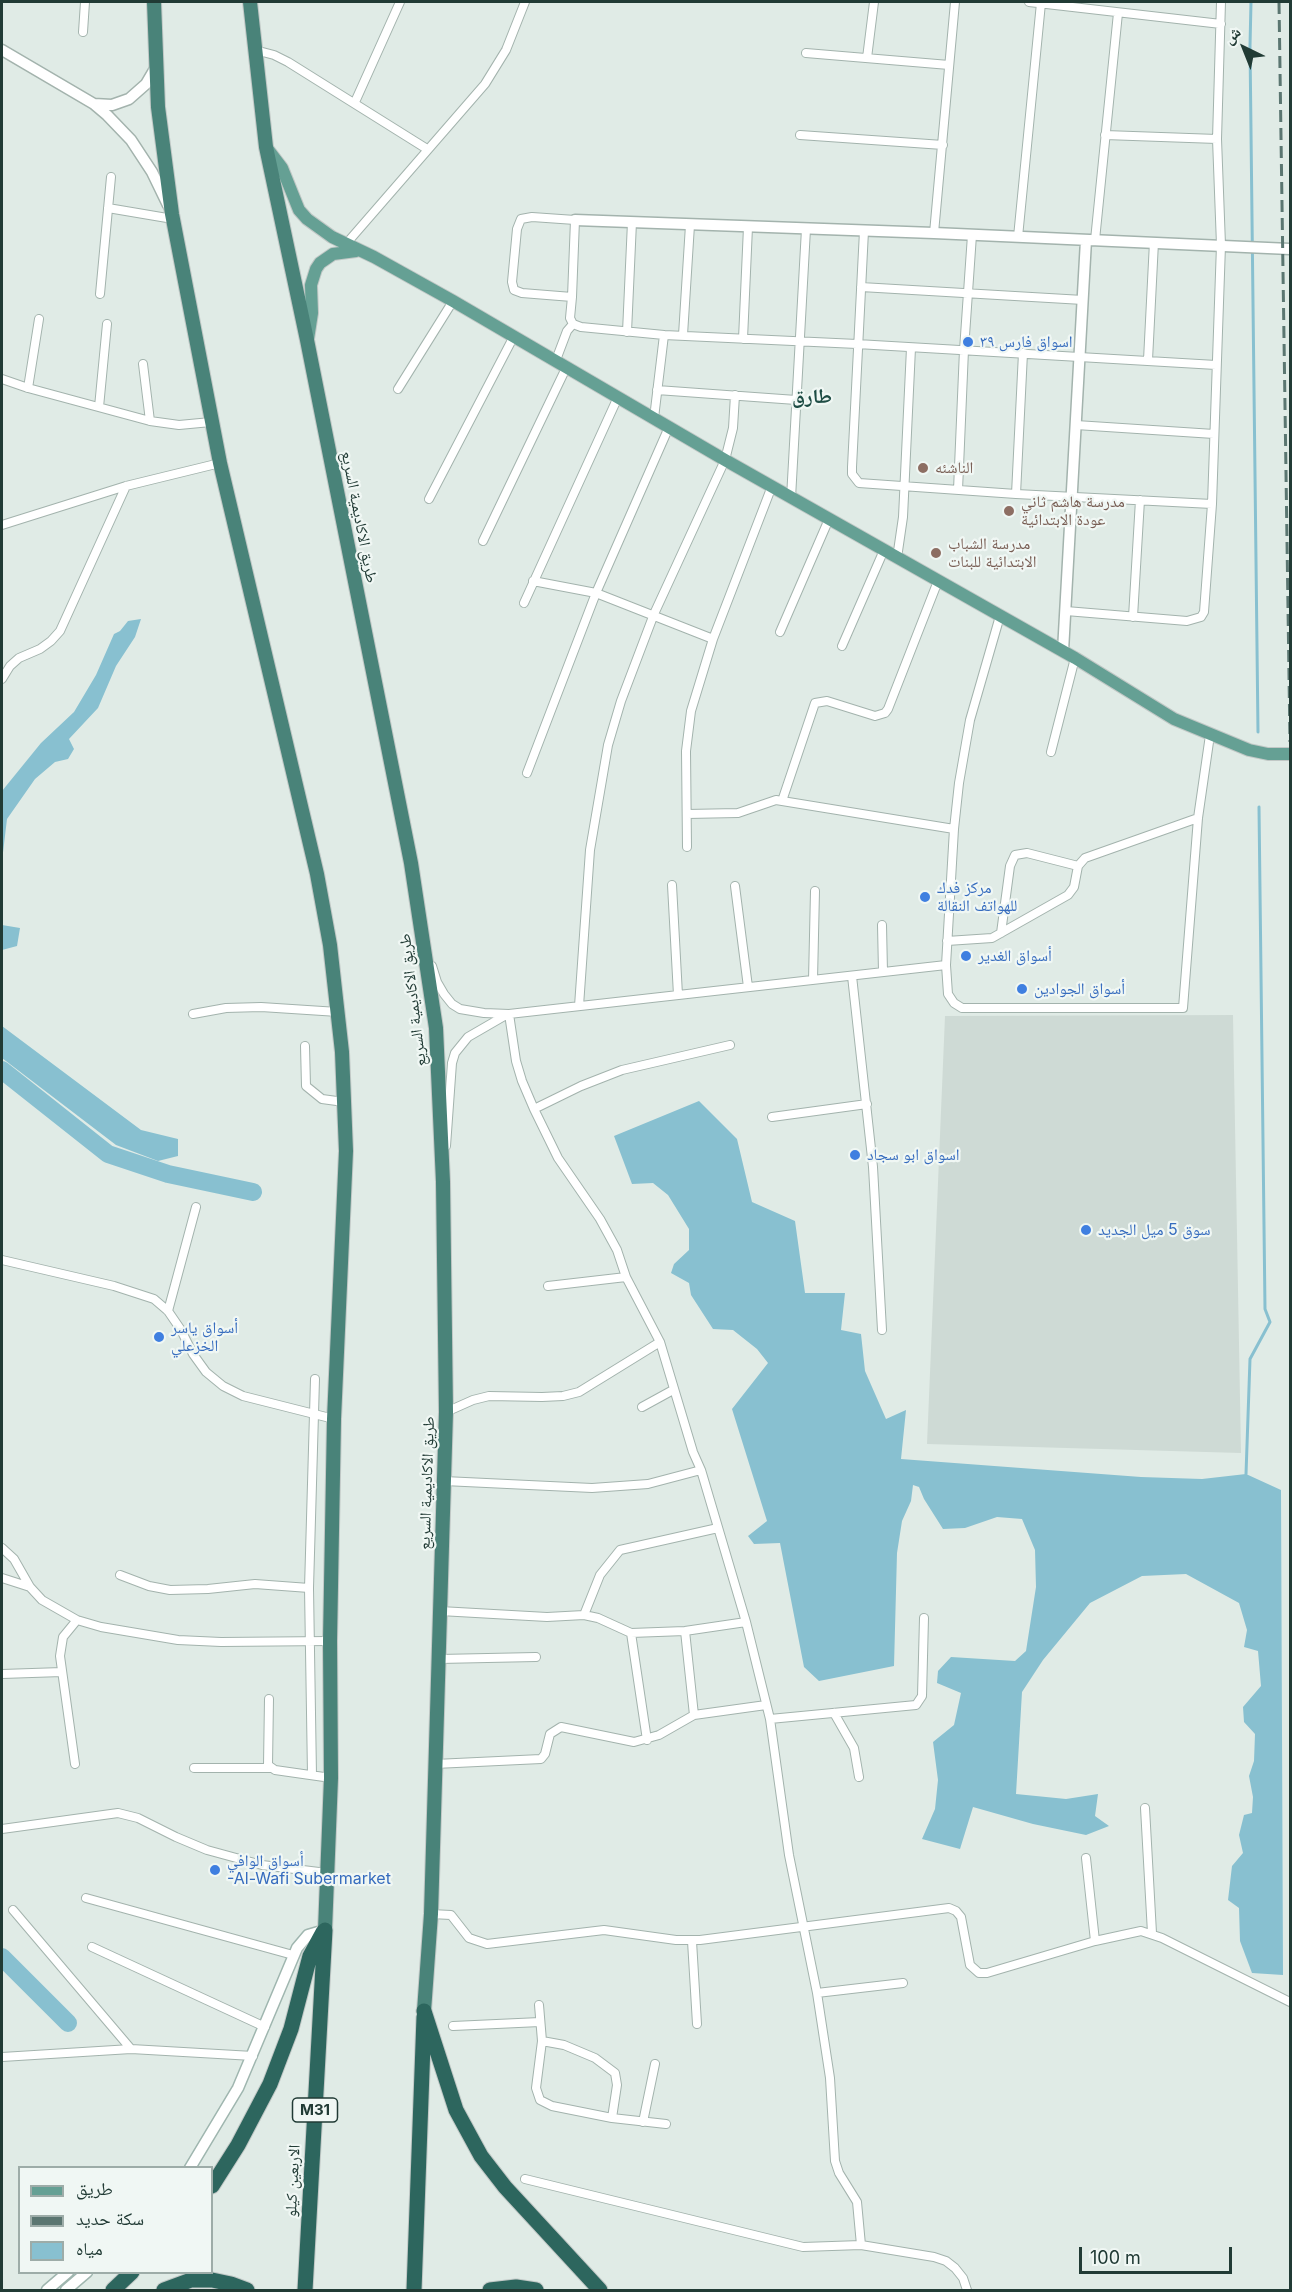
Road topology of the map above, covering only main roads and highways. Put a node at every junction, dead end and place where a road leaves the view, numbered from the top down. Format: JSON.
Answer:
{"nodes":[{"id":1,"x":154,"y":2,"type":"edge"},
{"id":2,"x":250,"y":2,"type":"edge"},
{"id":3,"x":266,"y":147,"type":"junction"},
{"id":4,"x":363,"y":251,"type":"junction"},
{"id":5,"x":307,"y":340,"type":"junction"},
{"id":6,"x":1290,"y":754,"type":"edge"},
{"id":7,"x":325,"y":1930,"type":"junction"},
{"id":8,"x":424,"y":2011,"type":"junction"},
{"id":9,"x":213,"y":2184,"type":"edge"},
{"id":10,"x":130,"y":2274,"type":"edge"},
{"id":11,"x":113,"y":2290,"type":"edge"},
{"id":12,"x":164,"y":2290,"type":"edge"},
{"id":13,"x":247,"y":2290,"type":"edge"},
{"id":14,"x":305,"y":2290,"type":"edge"},
{"id":15,"x":414,"y":2290,"type":"edge"},
{"id":16,"x":490,"y":2290,"type":"edge"},
{"id":17,"x":536,"y":2290,"type":"edge"},
{"id":18,"x":600,"y":2290,"type":"edge"}],
"edges":[{"from":1,"to":7,"type":"highway"},
{"from":2,"to":3,"type":"highway","name":"طريق الاكاديمية السريع"},
{"from":3,"to":4,"type":"main road"},
{"from":3,"to":5,"type":"highway","name":"طريق الاكاديمية السريع"},
{"from":4,"to":5,"type":"main road"},
{"from":4,"to":6,"type":"main road"},
{"from":5,"to":8,"type":"highway","name":"طريق الاكاديمية السريع"},
{"from":7,"to":9,"type":"highway"},
{"from":7,"to":14,"type":"highway","name":"الاربعين كيلو","number":"M31"},
{"from":8,"to":15,"type":"highway"},
{"from":8,"to":18,"type":"highway"},
{"from":10,"to":11,"type":"highway"},
{"from":12,"to":13,"type":"highway"},
{"from":16,"to":17,"type":"highway"}]}
